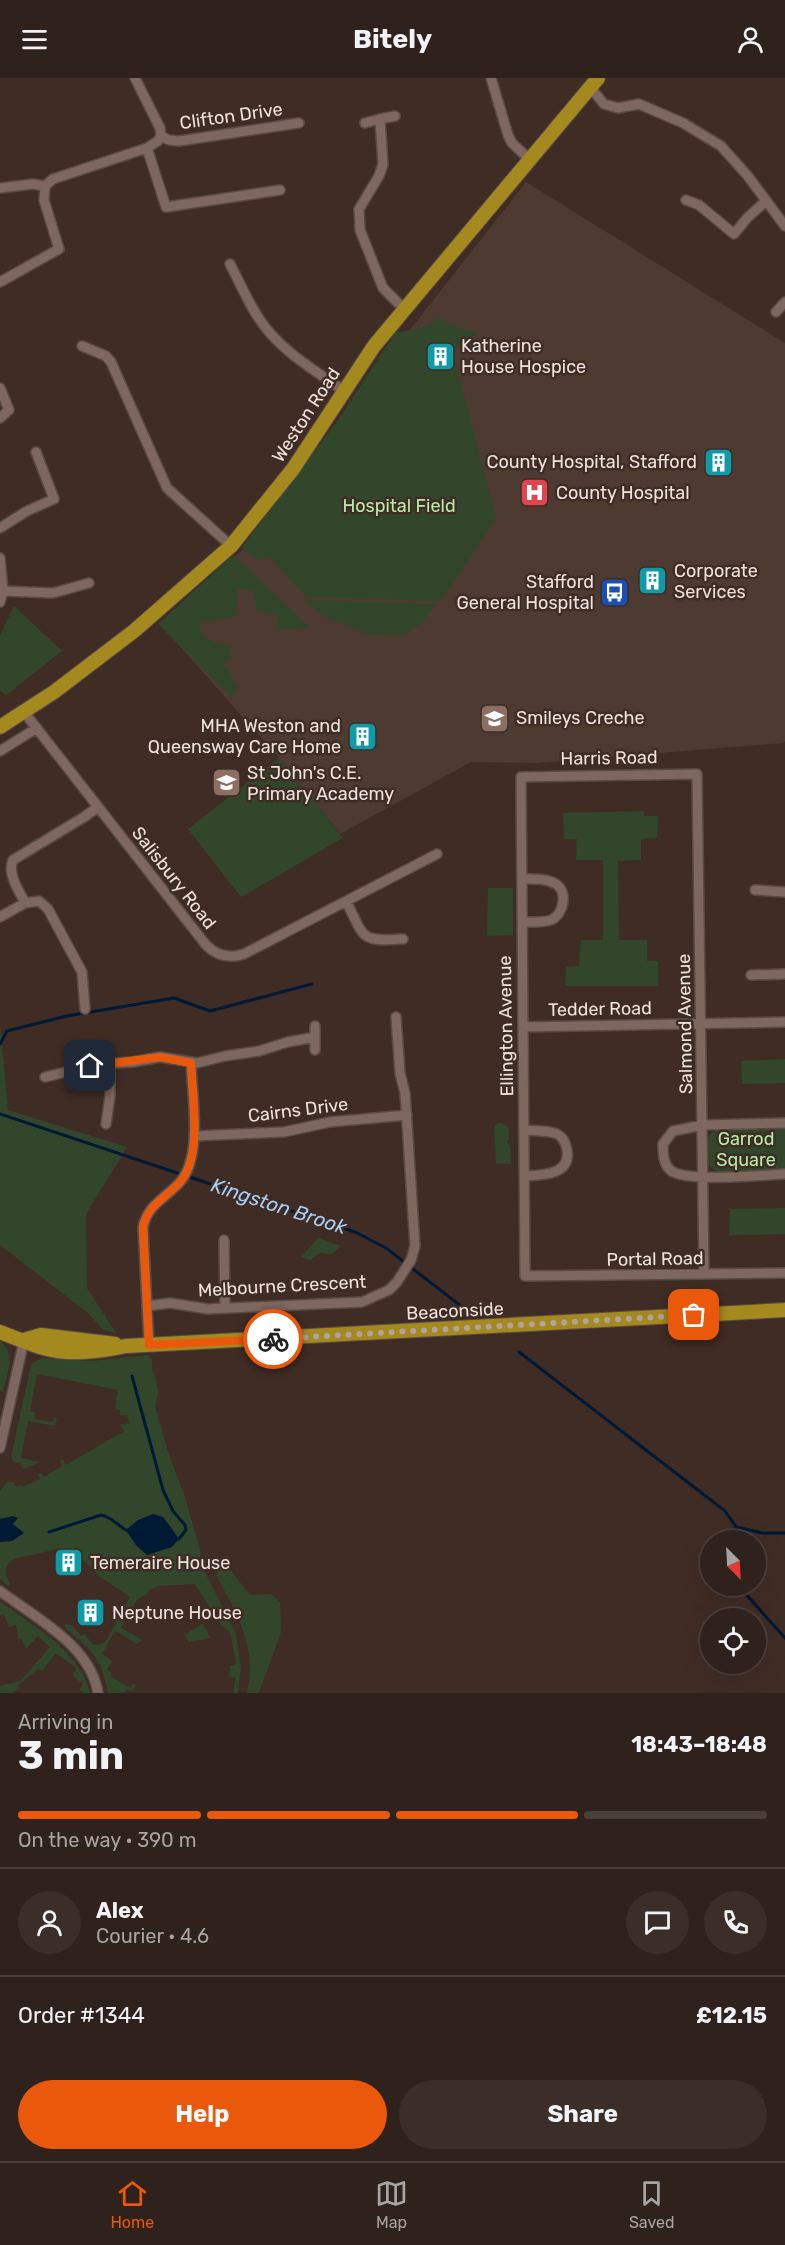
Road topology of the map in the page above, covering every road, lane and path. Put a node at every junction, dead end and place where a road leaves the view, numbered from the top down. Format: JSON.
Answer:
{"nodes":[{"id":1,"x":135,"y":78,"type":"edge"},
{"id":2,"x":491,"y":78,"type":"edge"},
{"id":3,"x":594,"y":82,"type":"edge"},
{"id":4,"x":395,"y":116,"type":"dead end"},
{"id":5,"x":380,"y":120,"type":"junction"},
{"id":6,"x":299,"y":123,"type":"dead end"},
{"id":7,"x":365,"y":123,"type":"dead end"},
{"id":8,"x":161,"y":136,"type":"junction"},
{"id":9,"x":147,"y":148,"type":"junction"},
{"id":10,"x":529,"y":159,"type":"junction"},
{"id":11,"x":45,"y":186,"type":"junction"},
{"id":12,"x":0,"y":188,"type":"edge"},
{"id":13,"x":280,"y":190,"type":"dead end"},
{"id":14,"x":686,"y":200,"type":"dead end"},
{"id":15,"x":766,"y":201,"type":"junction"},
{"id":16,"x":785,"y":226,"type":"edge"},
{"id":17,"x":230,"y":264,"type":"dead end"},
{"id":18,"x":0,"y":282,"type":"edge"},
{"id":19,"x":785,"y":302,"type":"edge"},
{"id":20,"x":404,"y":309,"type":"junction"},
{"id":21,"x":776,"y":312,"type":"dead end"},
{"id":22,"x":82,"y":346,"type":"dead end"},
{"id":23,"x":0,"y":388,"type":"edge"},
{"id":24,"x":344,"y":391,"type":"junction"},
{"id":25,"x":0,"y":418,"type":"edge"},
{"id":26,"x":36,"y":452,"type":"dead end"},
{"id":27,"x":0,"y":528,"type":"edge"},
{"id":28,"x":231,"y":546,"type":"junction"},
{"id":29,"x":0,"y":558,"type":"edge"},
{"id":30,"x":89,"y":583,"type":"dead end"},
{"id":31,"x":3,"y":591,"type":"junction"},
{"id":32,"x":0,"y":602,"type":"edge"},
{"id":33,"x":24,"y":712,"type":"junction"},
{"id":34,"x":0,"y":725,"type":"edge"},
{"id":35,"x":37,"y":728,"type":"junction"},
{"id":36,"x":0,"y":751,"type":"edge"},
{"id":37,"x":697,"y":774,"type":"joint"},
{"id":38,"x":521,"y":777,"type":"joint"},
{"id":39,"x":98,"y":807,"type":"junction"},
{"id":40,"x":436,"y":854,"type":"dead end"},
{"id":41,"x":523,"y":879,"type":"junction"},
{"id":42,"x":755,"y":890,"type":"dead end"},
{"id":43,"x":785,"y":892,"type":"edge"},
{"id":44,"x":346,"y":901,"type":"junction"},
{"id":45,"x":26,"y":903,"type":"junction"},
{"id":46,"x":0,"y":917,"type":"edge"},
{"id":47,"x":523,"y":922,"type":"junction"},
{"id":48,"x":403,"y":939,"type":"dead end"},
{"id":49,"x":785,"y":974,"type":"edge"},
{"id":50,"x":752,"y":975,"type":"dead end"},
{"id":51,"x":85,"y":1009,"type":"dead end"},
{"id":52,"x":396,"y":1017,"type":"dead end"},
{"id":53,"x":785,"y":1022,"type":"edge"},
{"id":54,"x":702,"y":1025,"type":"junction"},
{"id":55,"x":315,"y":1026,"type":"dead end"},
{"id":56,"x":523,"y":1026,"type":"junction"},
{"id":57,"x":315,"y":1037,"type":"junction"},
{"id":58,"x":315,"y":1050,"type":"dead end"},
{"id":59,"x":191,"y":1063,"type":"junction"},
{"id":60,"x":110,"y":1064,"type":"junction"},
{"id":61,"x":45,"y":1077,"type":"dead end"},
{"id":62,"x":406,"y":1115,"type":"junction"},
{"id":63,"x":106,"y":1124,"type":"dead end"},
{"id":64,"x":785,"y":1124,"type":"edge"},
{"id":65,"x":703,"y":1125,"type":"junction"},
{"id":66,"x":524,"y":1130,"type":"junction"},
{"id":67,"x":194,"y":1136,"type":"junction"},
{"id":68,"x":785,"y":1174,"type":"edge"},
{"id":69,"x":525,"y":1176,"type":"junction"},
{"id":70,"x":702,"y":1177,"type":"junction"},
{"id":71,"x":224,"y":1240,"type":"dead end"},
{"id":72,"x":785,"y":1273,"type":"edge"},
{"id":73,"x":704,"y":1274,"type":"junction"},
{"id":74,"x":525,"y":1276,"type":"joint"},
{"id":75,"x":147,"y":1306,"type":"junction"},
{"id":76,"x":225,"y":1308,"type":"junction"},
{"id":77,"x":785,"y":1310,"type":"edge"},
{"id":78,"x":0,"y":1332,"type":"edge"},
{"id":79,"x":24,"y":1340,"type":"junction"},
{"id":80,"x":149,"y":1345,"type":"junction"},
{"id":81,"x":0,"y":1448,"type":"edge"},
{"id":82,"x":0,"y":1591,"type":"edge"},
{"id":83,"x":98,"y":1693,"type":"edge"}],
"edges":[{"from":1,"to":8,"type":"street","name":"Clifton Drive"},
{"from":2,"to":10,"type":"street"},
{"from":3,"to":10,"type":"highway","name":"Weston Road"},
{"from":3,"to":15,"type":"street"},
{"from":4,"to":5,"type":"street"},
{"from":5,"to":7,"type":"street"},
{"from":5,"to":20,"type":"street"},
{"from":6,"to":8,"type":"street","name":"Clifton Drive"},
{"from":8,"to":9,"type":"street"},
{"from":9,"to":11,"type":"street"},
{"from":9,"to":13,"type":"street"},
{"from":10,"to":20,"type":"highway","name":"Weston Road"},
{"from":11,"to":12,"type":"street"},
{"from":11,"to":18,"type":"street"},
{"from":14,"to":15,"type":"street"},
{"from":15,"to":16,"type":"street"},
{"from":17,"to":24,"type":"street"},
{"from":19,"to":21,"type":"street"},
{"from":20,"to":24,"type":"highway","name":"Weston Road"},
{"from":22,"to":28,"type":"street"},
{"from":23,"to":25,"type":"street"},
{"from":24,"to":28,"type":"highway","name":"Weston Road"},
{"from":26,"to":27,"type":"street"},
{"from":28,"to":33,"type":"highway","name":"Weston Road"},
{"from":29,"to":31,"type":"street"},
{"from":30,"to":31,"type":"street"},
{"from":31,"to":32,"type":"street"},
{"from":33,"to":34,"type":"highway","name":"Weston Road"},
{"from":33,"to":35,"type":"street","name":"Salisbury Road"},
{"from":35,"to":36,"type":"street"},
{"from":35,"to":39,"type":"street","name":"Salisbury Road"},
{"from":37,"to":38,"type":"street","name":"Harris Road"},
{"from":37,"to":54,"type":"street","name":"Salmond Avenue"},
{"from":38,"to":41,"type":"street","name":"Ellington Avenue"},
{"from":39,"to":44,"type":"street","name":"Salisbury Road"},
{"from":39,"to":45,"type":"street"},
{"from":40,"to":44,"type":"street","name":"Salisbury Road"},
{"from":41,"to":47,"type":"street","name":"Ellington Avenue"},
{"from":41,"to":47,"type":"street"},
{"from":42,"to":43,"type":"street"},
{"from":44,"to":48,"type":"street"},
{"from":45,"to":46,"type":"street"},
{"from":45,"to":51,"type":"street"},
{"from":47,"to":56,"type":"street","name":"Ellington Avenue"},
{"from":49,"to":50,"type":"street"},
{"from":52,"to":62,"type":"street","name":"Melbourne Crescent"},
{"from":53,"to":54,"type":"street","name":"Tedder Road"},
{"from":54,"to":56,"type":"street","name":"Tedder Road"},
{"from":54,"to":65,"type":"street","name":"Salmond Avenue"},
{"from":55,"to":57,"type":"street"},
{"from":56,"to":66,"type":"street","name":"Ellington Avenue"},
{"from":57,"to":58,"type":"street"},
{"from":57,"to":59,"type":"street"},
{"from":59,"to":60,"type":"street"},
{"from":59,"to":67,"type":"street"},
{"from":60,"to":61,"type":"street"},
{"from":60,"to":63,"type":"street"},
{"from":62,"to":67,"type":"street","name":"Cairns Drive"},
{"from":62,"to":76,"type":"street","name":"Melbourne Crescent"},
{"from":64,"to":65,"type":"street"},
{"from":65,"to":70,"type":"street","name":"Salmond Avenue"},
{"from":65,"to":70,"type":"street"},
{"from":66,"to":69,"type":"street","name":"Ellington Avenue"},
{"from":66,"to":69,"type":"street"},
{"from":67,"to":75,"type":"street"},
{"from":68,"to":70,"type":"street"},
{"from":69,"to":74,"type":"street","name":"Ellington Avenue"},
{"from":70,"to":73,"type":"street","name":"Salmond Avenue"},
{"from":71,"to":76,"type":"street"},
{"from":72,"to":73,"type":"street","name":"Portal Road"},
{"from":73,"to":74,"type":"street","name":"Portal Road"},
{"from":75,"to":76,"type":"street","name":"Melbourne Crescent"},
{"from":75,"to":80,"type":"street"},
{"from":77,"to":80,"type":"highway","name":"Beaconside"},
{"from":78,"to":79,"type":"highway","name":"Beaconside"},
{"from":79,"to":80,"type":"highway","name":"Beaconside"},
{"from":79,"to":81,"type":"street"},
{"from":82,"to":83,"type":"street"}]}
